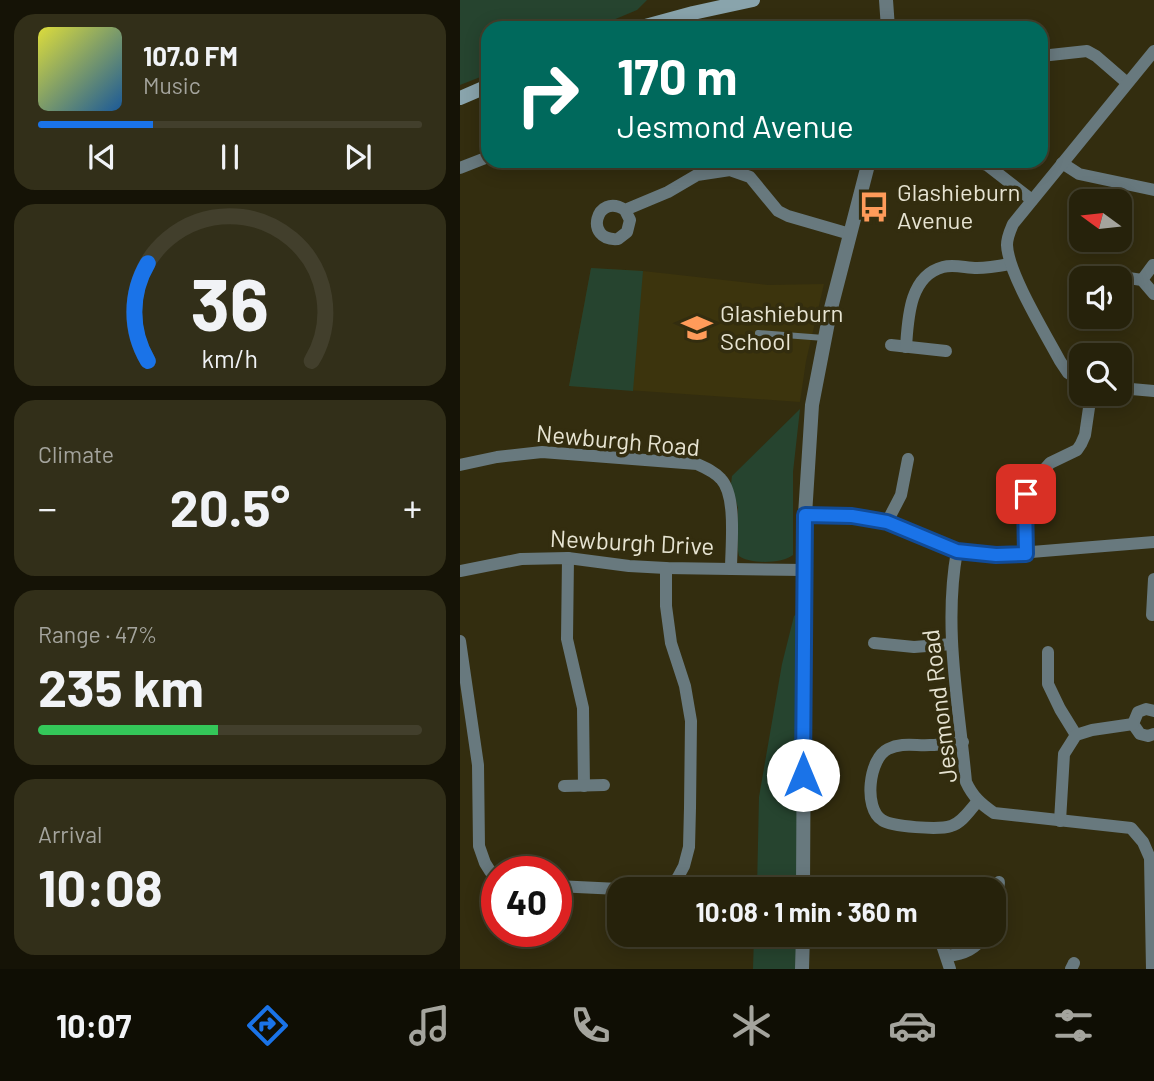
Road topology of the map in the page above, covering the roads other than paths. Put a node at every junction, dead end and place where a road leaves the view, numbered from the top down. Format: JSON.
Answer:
{"nodes":[{"id":1,"x":753,"y":0,"type":"edge"},
{"id":2,"x":886,"y":0,"type":"edge"},
{"id":3,"x":691,"y":6,"type":"edge"},
{"id":4,"x":655,"y":21,"type":"edge"},
{"id":5,"x":888,"y":21,"type":"edge"},
{"id":6,"x":1154,"y":51,"type":"edge"},
{"id":7,"x":1048,"y":55,"type":"edge"},
{"id":8,"x":1126,"y":82,"type":"junction"},
{"id":9,"x":481,"y":89,"type":"edge"},
{"id":10,"x":460,"y":98,"type":"edge"},
{"id":11,"x":481,"y":160,"type":"edge"},
{"id":12,"x":1062,"y":163,"type":"junction"},
{"id":13,"x":460,"y":168,"type":"edge"},
{"id":14,"x":867,"y":168,"type":"edge"},
{"id":15,"x":991,"y":168,"type":"edge"},
{"id":16,"x":1154,"y":190,"type":"edge"},
{"id":17,"x":1032,"y":200,"type":"junction"},
{"id":18,"x":625,"y":209,"type":"dead end"},
{"id":19,"x":850,"y":234,"type":"junction"},
{"id":20,"x":1010,"y":264,"type":"junction"},
{"id":21,"x":1153,"y":265,"type":"edge"},
{"id":22,"x":1132,"y":279,"type":"edge"},
{"id":23,"x":1142,"y":280,"type":"junction"},
{"id":24,"x":1154,"y":294,"type":"edge"},
{"id":25,"x":758,"y":333,"type":"dead end"},
{"id":26,"x":824,"y":338,"type":"junction"},
{"id":27,"x":891,"y":345,"type":"dead end"},
{"id":28,"x":906,"y":347,"type":"junction"},
{"id":29,"x":946,"y":351,"type":"dead end"},
{"id":30,"x":1069,"y":374,"type":"edge"},
{"id":31,"x":1132,"y":389,"type":"edge"},
{"id":32,"x":1154,"y":391,"type":"edge"},
{"id":33,"x":1089,"y":406,"type":"edge"},
{"id":34,"x":908,"y":459,"type":"dead end"},
{"id":35,"x":460,"y":465,"type":"edge"},
{"id":36,"x":805,"y":515,"type":"junction"},
{"id":37,"x":887,"y":522,"type":"junction"},
{"id":38,"x":1154,"y":542,"type":"edge"},
{"id":39,"x":957,"y":551,"type":"junction"},
{"id":40,"x":1026,"y":554,"type":"junction"},
{"id":41,"x":568,"y":558,"type":"junction"},
{"id":42,"x":666,"y":568,"type":"junction"},
{"id":43,"x":731,"y":569,"type":"junction"},
{"id":44,"x":804,"y":570,"type":"junction"},
{"id":45,"x":460,"y":571,"type":"edge"},
{"id":46,"x":1154,"y":579,"type":"edge"},
{"id":47,"x":1148,"y":606,"type":"edge"},
{"id":48,"x":460,"y":641,"type":"edge"},
{"id":49,"x":874,"y":643,"type":"dead end"},
{"id":50,"x":952,"y":644,"type":"junction"},
{"id":51,"x":1048,"y":652,"type":"dead end"},
{"id":52,"x":1154,"y":711,"type":"edge"},
{"id":53,"x":1133,"y":724,"type":"junction"},
{"id":54,"x":1154,"y":734,"type":"edge"},
{"id":55,"x":1076,"y":735,"type":"junction"},
{"id":56,"x":963,"y":742,"type":"junction"},
{"id":57,"x":604,"y":785,"type":"dead end"},
{"id":58,"x":564,"y":786,"type":"dead end"},
{"id":59,"x":584,"y":786,"type":"junction"},
{"id":60,"x":978,"y":801,"type":"junction"},
{"id":61,"x":1060,"y":821,"type":"junction"},
{"id":62,"x":483,"y":856,"type":"edge"},
{"id":63,"x":678,"y":877,"type":"edge"},
{"id":64,"x":803,"y":877,"type":"edge"},
{"id":65,"x":572,"y":887,"type":"edge"},
{"id":66,"x":607,"y":888,"type":"edge"},
{"id":67,"x":803,"y":947,"type":"edge"},
{"id":68,"x":975,"y":947,"type":"edge"},
{"id":69,"x":949,"y":963,"type":"edge"},
{"id":70,"x":802,"y":969,"type":"edge"},
{"id":71,"x":1152,"y":969,"type":"edge"}],
"edges":[{"from":1,"to":3,"type":"main road"},
{"from":2,"to":5,"type":"street"},
{"from":3,"to":4,"type":"main road"},
{"from":6,"to":8,"type":"street"},
{"from":7,"to":8,"type":"street"},
{"from":8,"to":12,"type":"street"},
{"from":9,"to":10,"type":"main road"},
{"from":11,"to":13,"type":"street"},
{"from":12,"to":16,"type":"street"},
{"from":12,"to":17,"type":"street"},
{"from":14,"to":19,"type":"street"},
{"from":15,"to":17,"type":"street"},
{"from":17,"to":20,"type":"street"},
{"from":18,"to":19,"type":"street"},
{"from":19,"to":26,"type":"street"},
{"from":20,"to":28,"type":"street"},
{"from":20,"to":30,"type":"street"},
{"from":21,"to":23,"type":"street"},
{"from":22,"to":23,"type":"street"},
{"from":23,"to":24,"type":"street"},
{"from":25,"to":26,"type":"lane"},
{"from":26,"to":36,"type":"street"},
{"from":27,"to":28,"type":"street"},
{"from":28,"to":29,"type":"street"},
{"from":31,"to":32,"type":"street"},
{"from":33,"to":40,"type":"street"},
{"from":34,"to":37,"type":"street"},
{"from":35,"to":43,"type":"street","name":"Newburgh Road"},
{"from":36,"to":37,"type":"street"},
{"from":36,"to":44,"type":"street"},
{"from":37,"to":39,"type":"street"},
{"from":38,"to":40,"type":"street"},
{"from":39,"to":40,"type":"street"},
{"from":39,"to":50,"type":"street","name":"Jesmond Road"},
{"from":41,"to":42,"type":"street","name":"Newburgh Drive"},
{"from":41,"to":45,"type":"street","name":"Newburgh Drive"},
{"from":41,"to":59,"type":"street"},
{"from":42,"to":43,"type":"street","name":"Newburgh Drive"},
{"from":42,"to":63,"type":"street"},
{"from":43,"to":44,"type":"street","name":"Newburgh Drive"},
{"from":44,"to":64,"type":"street"},
{"from":46,"to":47,"type":"street"},
{"from":48,"to":62,"type":"street"},
{"from":49,"to":50,"type":"street"},
{"from":50,"to":56,"type":"street","name":"Jesmond Road"},
{"from":51,"to":55,"type":"street"},
{"from":52,"to":53,"type":"street"},
{"from":53,"to":54,"type":"street"},
{"from":53,"to":55,"type":"street"},
{"from":55,"to":61,"type":"street"},
{"from":56,"to":60,"type":"street","name":"Jesmond Road"},
{"from":56,"to":60,"type":"street"},
{"from":57,"to":59,"type":"street"},
{"from":58,"to":59,"type":"street"},
{"from":60,"to":61,"type":"street","name":"Jesmond Road"},
{"from":61,"to":71,"type":"street","name":"Jesmond Road"},
{"from":65,"to":66,"type":"street"},
{"from":67,"to":70,"type":"street"},
{"from":68,"to":69,"type":"street"}]}
